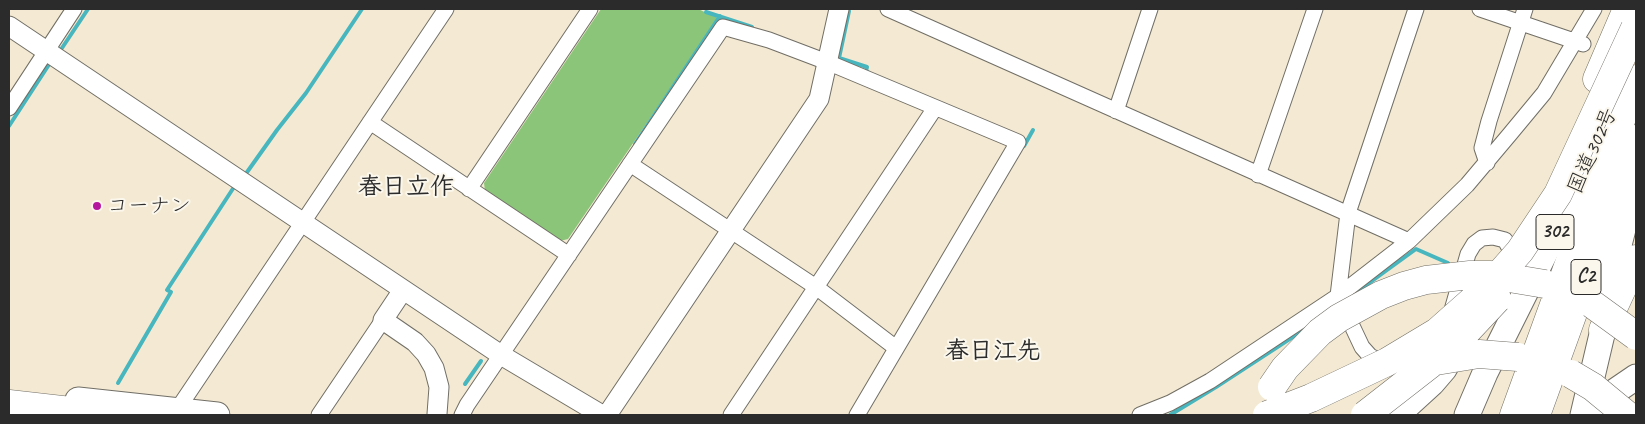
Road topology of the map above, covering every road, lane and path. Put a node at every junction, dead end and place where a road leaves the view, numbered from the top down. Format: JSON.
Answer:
{"nodes":[{"id":1,"x":74,"y":9,"type":"edge"},
{"id":2,"x":446,"y":9,"type":"edge"},
{"id":3,"x":590,"y":9,"type":"edge"},
{"id":4,"x":839,"y":9,"type":"edge"},
{"id":5,"x":888,"y":9,"type":"edge"},
{"id":6,"x":1150,"y":9,"type":"edge"},
{"id":7,"x":1315,"y":9,"type":"edge"},
{"id":8,"x":1416,"y":9,"type":"edge"},
{"id":9,"x":1480,"y":9,"type":"edge"},
{"id":10,"x":1594,"y":9,"type":"edge"},
{"id":11,"x":1627,"y":9,"type":"edge"},
{"id":12,"x":1523,"y":16,"type":"edge"},
{"id":13,"x":9,"y":26,"type":"edge"},
{"id":14,"x":1636,"y":26,"type":"edge"},
{"id":15,"x":1580,"y":43,"type":"junction"},
{"id":16,"x":46,"y":51,"type":"junction"},
{"id":17,"x":1629,"y":59,"type":"edge"},
{"id":18,"x":827,"y":62,"type":"junction"},
{"id":19,"x":9,"y":108,"type":"edge"},
{"id":20,"x":935,"y":108,"type":"junction"},
{"id":21,"x":1116,"y":111,"type":"junction"},
{"id":22,"x":370,"y":122,"type":"junction"},
{"id":23,"x":1636,"y":139,"type":"edge"},
{"id":24,"x":1488,"y":162,"type":"junction"},
{"id":25,"x":630,"y":164,"type":"junction"},
{"id":26,"x":1258,"y":175,"type":"junction"},
{"id":27,"x":1636,"y":178,"type":"edge"},
{"id":28,"x":469,"y":189,"type":"junction"},
{"id":29,"x":1558,"y":194,"type":"junction"},
{"id":30,"x":1348,"y":213,"type":"junction"},
{"id":31,"x":303,"y":223,"type":"junction"},
{"id":32,"x":731,"y":231,"type":"junction"},
{"id":33,"x":1409,"y":241,"type":"junction"},
{"id":34,"x":569,"y":255,"type":"junction"},
{"id":35,"x":1515,"y":258,"type":"junction"},
{"id":36,"x":1636,"y":259,"type":"edge"},
{"id":37,"x":816,"y":287,"type":"junction"},
{"id":38,"x":1503,"y":289,"type":"junction"},
{"id":39,"x":403,"y":290,"type":"junction"},
{"id":40,"x":1338,"y":296,"type":"junction"},
{"id":41,"x":383,"y":320,"type":"junction"},
{"id":42,"x":1603,"y":330,"type":"junction"},
{"id":43,"x":1636,"y":336,"type":"edge"},
{"id":44,"x":896,"y":348,"type":"junction"},
{"id":45,"x":501,"y":355,"type":"junction"},
{"id":46,"x":1636,"y":377,"type":"edge"},
{"id":47,"x":9,"y":392,"type":"edge"},
{"id":48,"x":9,"y":404,"type":"edge"},
{"id":49,"x":177,"y":410,"type":"junction"},
{"id":50,"x":437,"y":414,"type":"dead end"},
{"id":51,"x":106,"y":415,"type":"edge"},
{"id":52,"x":217,"y":415,"type":"edge"},
{"id":53,"x":319,"y":415,"type":"edge"},
{"id":54,"x":462,"y":415,"type":"edge"},
{"id":55,"x":602,"y":415,"type":"edge"},
{"id":56,"x":606,"y":415,"type":"edge"},
{"id":57,"x":730,"y":415,"type":"edge"},
{"id":58,"x":857,"y":415,"type":"edge"},
{"id":59,"x":1140,"y":415,"type":"edge"},
{"id":60,"x":1258,"y":415,"type":"edge"},
{"id":61,"x":1267,"y":415,"type":"edge"},
{"id":62,"x":1320,"y":415,"type":"edge"},
{"id":63,"x":1365,"y":415,"type":"edge"},
{"id":64,"x":1397,"y":415,"type":"edge"},
{"id":65,"x":1462,"y":415,"type":"edge"},
{"id":66,"x":1466,"y":415,"type":"edge"},
{"id":67,"x":1514,"y":415,"type":"edge"},
{"id":68,"x":1536,"y":415,"type":"edge"},
{"id":69,"x":1583,"y":415,"type":"edge"},
{"id":70,"x":1591,"y":415,"type":"edge"},
{"id":71,"x":1627,"y":415,"type":"edge"}],
"edges":[{"from":1,"to":16,"type":"street"},
{"from":2,"to":22,"type":"street"},
{"from":3,"to":28,"type":"street"},
{"from":4,"to":18,"type":"street"},
{"from":5,"to":21,"type":"street"},
{"from":6,"to":21,"type":"street"},
{"from":7,"to":26,"type":"street"},
{"from":8,"to":30,"type":"street"},
{"from":9,"to":12,"type":"street"},
{"from":10,"to":15,"type":"street"},
{"from":11,"to":35,"type":"highway"},
{"from":12,"to":15,"type":"street"},
{"from":12,"to":24,"type":"street"},
{"from":13,"to":16,"type":"street"},
{"from":14,"to":29,"type":"highway","bridge":true},
{"from":15,"to":24,"type":"street"},
{"from":16,"to":19,"type":"street"},
{"from":16,"to":31,"type":"street"},
{"from":17,"to":66,"type":"highway","name":"国道302号","number":"302"},
{"from":17,"to":67,"type":"highway","number":"C2"},
{"from":18,"to":20,"type":"street"},
{"from":18,"to":25,"type":"street"},
{"from":18,"to":32,"type":"street"},
{"from":20,"to":37,"type":"street"},
{"from":20,"to":44,"type":"street"},
{"from":21,"to":26,"type":"street"},
{"from":22,"to":28,"type":"street"},
{"from":22,"to":31,"type":"street"},
{"from":23,"to":68,"type":"highway","number":"C2"},
{"from":24,"to":33,"type":"street"},
{"from":25,"to":32,"type":"street"},
{"from":25,"to":34,"type":"street"},
{"from":26,"to":30,"type":"street"},
{"from":27,"to":42,"type":"highway"},
{"from":28,"to":34,"type":"street"},
{"from":29,"to":61,"type":"highway","bridge":true},
{"from":29,"to":63,"type":"highway","bridge":true},
{"from":30,"to":33,"type":"street"},
{"from":30,"to":40,"type":"street"},
{"from":31,"to":39,"type":"street"},
{"from":31,"to":49,"type":"street"},
{"from":32,"to":37,"type":"street"},
{"from":32,"to":56,"type":"street"},
{"from":33,"to":40,"type":"street"},
{"from":34,"to":45,"type":"street"},
{"from":35,"to":38,"type":"highway"},
{"from":35,"to":40,"type":"street"},
{"from":36,"to":42,"type":"highway"},
{"from":37,"to":44,"type":"street"},
{"from":37,"to":57,"type":"street"},
{"from":38,"to":64,"type":"highway"},
{"from":38,"to":65,"type":"highway"},
{"from":39,"to":41,"type":"street"},
{"from":39,"to":45,"type":"street"},
{"from":40,"to":59,"type":"street"},
{"from":41,"to":50,"type":"street"},
{"from":41,"to":53,"type":"street"},
{"from":42,"to":69,"type":"highway"},
{"from":43,"to":60,"type":"highway","bridge":true},
{"from":44,"to":58,"type":"street"},
{"from":45,"to":54,"type":"street"},
{"from":45,"to":55,"type":"street"},
{"from":46,"to":70,"type":"highway"},
{"from":47,"to":49,"type":"highway"},
{"from":48,"to":51,"type":"highway"},
{"from":49,"to":52,"type":"highway"},
{"from":62,"to":71,"type":"highway","bridge":true}]}
